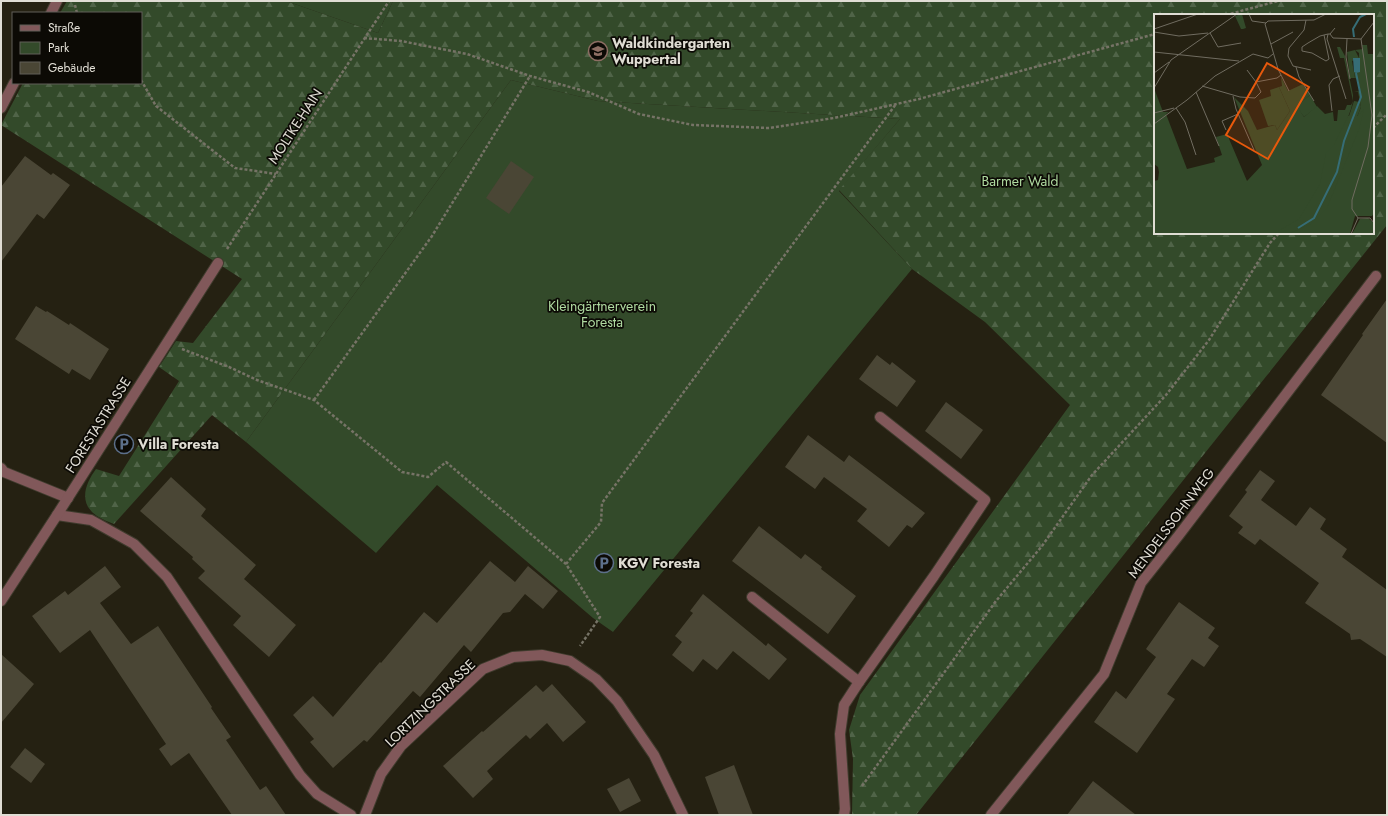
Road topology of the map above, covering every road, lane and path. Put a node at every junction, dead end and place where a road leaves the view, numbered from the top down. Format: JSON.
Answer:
{"nodes":[{"id":1,"x":57,"y":1,"type":"edge"},
{"id":2,"x":389,"y":1,"type":"edge"},
{"id":3,"x":1278,"y":1,"type":"edge"},
{"id":4,"x":52,"y":12,"type":"edge"},
{"id":5,"x":1230,"y":14,"type":"edge"},
{"id":6,"x":1154,"y":34,"type":"edge"},
{"id":7,"x":364,"y":38,"type":"junction"},
{"id":8,"x":530,"y":76,"type":"junction"},
{"id":9,"x":142,"y":82,"type":"edge"},
{"id":10,"x":13,"y":84,"type":"edge"},
{"id":11,"x":896,"y":103,"type":"junction"},
{"id":12,"x":1,"y":108,"type":"edge"},
{"id":13,"x":1387,"y":114,"type":"edge"},
{"id":14,"x":1374,"y":127,"type":"edge"},
{"id":15,"x":276,"y":174,"type":"junction"},
{"id":16,"x":1278,"y":234,"type":"edge"},
{"id":17,"x":218,"y":263,"type":"joint"},
{"id":18,"x":1376,"y":276,"type":"dead end"},
{"id":19,"x":187,"y":350,"type":"dead end"},
{"id":20,"x":314,"y":400,"type":"junction"},
{"id":21,"x":880,"y":417,"type":"dead end"},
{"id":22,"x":1,"y":468,"type":"edge"},
{"id":23,"x":68,"y":498,"type":"junction"},
{"id":24,"x":57,"y":515,"type":"junction"},
{"id":25,"x":566,"y":564,"type":"junction"},
{"id":26,"x":752,"y":597,"type":"dead end"},
{"id":27,"x":1,"y":601,"type":"edge"},
{"id":28,"x":587,"y":636,"type":"dead end"},
{"id":29,"x":859,"y":682,"type":"junction"},
{"id":30,"x":845,"y":812,"type":"edge"},
{"id":31,"x":351,"y":815,"type":"edge"},
{"id":32,"x":365,"y":815,"type":"edge"},
{"id":33,"x":683,"y":815,"type":"edge"},
{"id":34,"x":991,"y":815,"type":"edge"}],
"edges":[{"from":1,"to":4,"type":"street"},
{"from":2,"to":7,"type":"path","name":"MOLTKE-HAIN"},
{"from":3,"to":5,"type":"path"},
{"from":6,"to":11,"type":"path"},
{"from":7,"to":8,"type":"path"},
{"from":7,"to":15,"type":"path","name":"MOLTKE-HAIN"},
{"from":8,"to":11,"type":"path"},
{"from":8,"to":20,"type":"path"},
{"from":9,"to":15,"type":"path"},
{"from":10,"to":12,"type":"street"},
{"from":11,"to":25,"type":"path"},
{"from":13,"to":14,"type":"path"},
{"from":15,"to":17,"type":"path","name":"MOLTKE-HAIN"},
{"from":16,"to":30,"type":"path"},
{"from":17,"to":23,"type":"street","name":"FORESTASTRASSE"},
{"from":18,"to":34,"type":"street","name":"MENDELSSOHNWEG"},
{"from":19,"to":20,"type":"path"},
{"from":20,"to":25,"type":"path"},
{"from":21,"to":29,"type":"street"},
{"from":22,"to":23,"type":"street"},
{"from":23,"to":24,"type":"street","name":"FORESTASTRASSE"},
{"from":24,"to":27,"type":"street","name":"FORESTASTRASSE"},
{"from":24,"to":31,"type":"street"},
{"from":25,"to":28,"type":"path"},
{"from":26,"to":29,"type":"street"},
{"from":29,"to":30,"type":"street"},
{"from":32,"to":33,"type":"street","name":"LORTZINGSTRASSE"}]}
